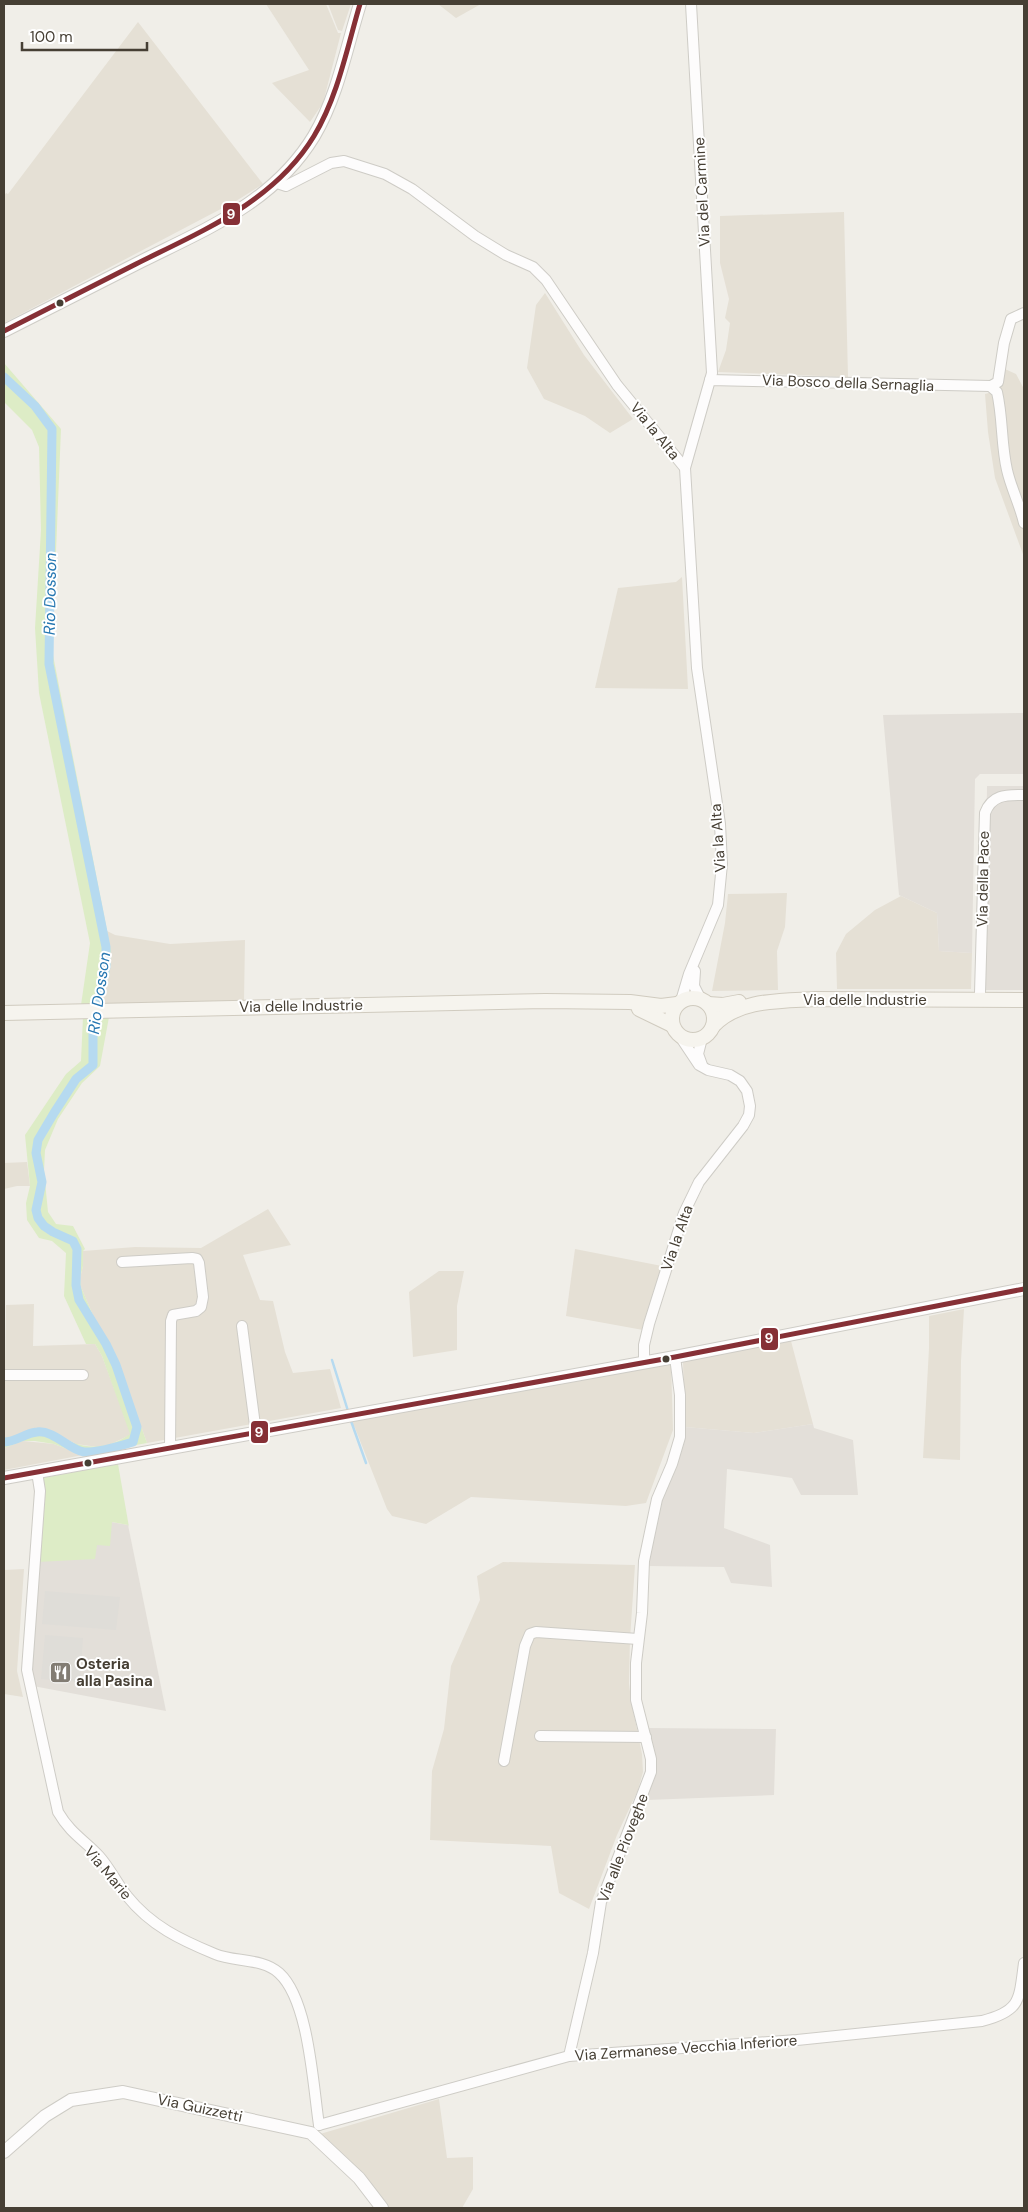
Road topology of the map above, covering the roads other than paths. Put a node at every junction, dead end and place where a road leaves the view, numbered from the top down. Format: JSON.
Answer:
{"nodes":[{"id":1,"x":360,"y":4,"type":"edge"},
{"id":2,"x":691,"y":4,"type":"edge"},
{"id":3,"x":277,"y":183,"type":"junction"},
{"id":4,"x":1024,"y":313,"type":"edge"},
{"id":5,"x":4,"y":331,"type":"edge"},
{"id":6,"x":710,"y":380,"type":"junction"},
{"id":7,"x":990,"y":386,"type":"junction"},
{"id":8,"x":686,"y":468,"type":"junction"},
{"id":9,"x":1024,"y":523,"type":"edge"},
{"id":10,"x":1024,"y":795,"type":"edge"},
{"id":11,"x":704,"y":941,"type":"junction"},
{"id":12,"x":980,"y":993,"type":"junction"},
{"id":13,"x":1024,"y":993,"type":"edge"},
{"id":14,"x":1024,"y":1000,"type":"edge"},
{"id":15,"x":599,"y":1001,"type":"junction"},
{"id":16,"x":704,"y":1001,"type":"junction"},
{"id":17,"x":679,"y":1002,"type":"junction"},
{"id":18,"x":4,"y":1012,"type":"edge"},
{"id":19,"x":713,"y":1026,"type":"junction"},
{"id":20,"x":676,"y":1030,"type":"junction"},
{"id":21,"x":702,"y":1038,"type":"junction"},
{"id":22,"x":703,"y":1068,"type":"junction"},
{"id":23,"x":122,"y":1262,"type":"dead end"},
{"id":24,"x":1024,"y":1289,"type":"edge"},
{"id":25,"x":242,"y":1326,"type":"dead end"},
{"id":26,"x":675,"y":1357,"type":"junction"},
{"id":27,"x":644,"y":1363,"type":"junction"},
{"id":28,"x":4,"y":1375,"type":"edge"},
{"id":29,"x":83,"y":1375,"type":"dead end"},
{"id":30,"x":256,"y":1433,"type":"junction"},
{"id":31,"x":170,"y":1448,"type":"junction"},
{"id":32,"x":37,"y":1472,"type":"junction"},
{"id":33,"x":4,"y":1478,"type":"edge"},
{"id":34,"x":638,"y":1639,"type":"junction"},
{"id":35,"x":540,"y":1736,"type":"dead end"},
{"id":36,"x":646,"y":1737,"type":"junction"},
{"id":37,"x":504,"y":1761,"type":"dead end"},
{"id":38,"x":1024,"y":1963,"type":"edge"},
{"id":39,"x":569,"y":2056,"type":"junction"},
{"id":40,"x":315,"y":2129,"type":"junction"},
{"id":41,"x":4,"y":2152,"type":"edge"},
{"id":42,"x":382,"y":2208,"type":"edge"}],
"edges":[{"from":1,"to":3,"type":"street"},
{"from":2,"to":6,"type":"street","name":"Via del Carmine"},
{"from":3,"to":5,"type":"street"},
{"from":3,"to":8,"type":"street","name":"Via la Alta"},
{"from":4,"to":7,"type":"street"},
{"from":6,"to":7,"type":"street","name":"Via Bosco della Sernaglia"},
{"from":6,"to":8,"type":"street"},
{"from":7,"to":9,"type":"street"},
{"from":8,"to":11,"type":"street","name":"Via la Alta"},
{"from":10,"to":12,"type":"street","name":"Via della Pace"},
{"from":11,"to":16,"type":"street"},
{"from":11,"to":17,"type":"street"},
{"from":12,"to":13,"type":"main road","name":"Via delle Industrie"},
{"from":12,"to":16,"type":"main road","name":"Via delle Industrie"},
{"from":14,"to":19,"type":"main road","name":"Via delle Industrie"},
{"from":15,"to":17,"type":"main road","name":"Via delle Industrie"},
{"from":15,"to":18,"type":"main road","name":"Via delle Industrie"},
{"from":15,"to":20,"type":"main road","name":"Via delle Industrie"},
{"from":16,"to":17,"type":"main road"},
{"from":16,"to":19,"type":"main road"},
{"from":17,"to":20,"type":"main road"},
{"from":19,"to":21,"type":"main road"},
{"from":20,"to":21,"type":"main road"},
{"from":20,"to":22,"type":"street"},
{"from":21,"to":22,"type":"street"},
{"from":22,"to":27,"type":"street","name":"Via la Alta"},
{"from":23,"to":31,"type":"street"},
{"from":24,"to":26,"type":"street"},
{"from":25,"to":30,"type":"street"},
{"from":26,"to":27,"type":"street"},
{"from":26,"to":34,"type":"street","name":"Via alle Pioveghe"},
{"from":27,"to":30,"type":"street"},
{"from":28,"to":29,"type":"street"},
{"from":30,"to":31,"type":"street"},
{"from":31,"to":32,"type":"street"},
{"from":32,"to":33,"type":"street"},
{"from":32,"to":40,"type":"street","name":"Via Marie"},
{"from":34,"to":36,"type":"street","name":"Via alle Pioveghe"},
{"from":34,"to":37,"type":"street"},
{"from":35,"to":36,"type":"street"},
{"from":36,"to":39,"type":"street","name":"Via alle Pioveghe"},
{"from":38,"to":39,"type":"street","name":"Via Zermanese Vecchia Inferiore"},
{"from":39,"to":40,"type":"street","name":"Via Zermanese Vecchia Inferiore"},
{"from":40,"to":41,"type":"street","name":"Via Guizzetti"},
{"from":40,"to":42,"type":"street"}]}
